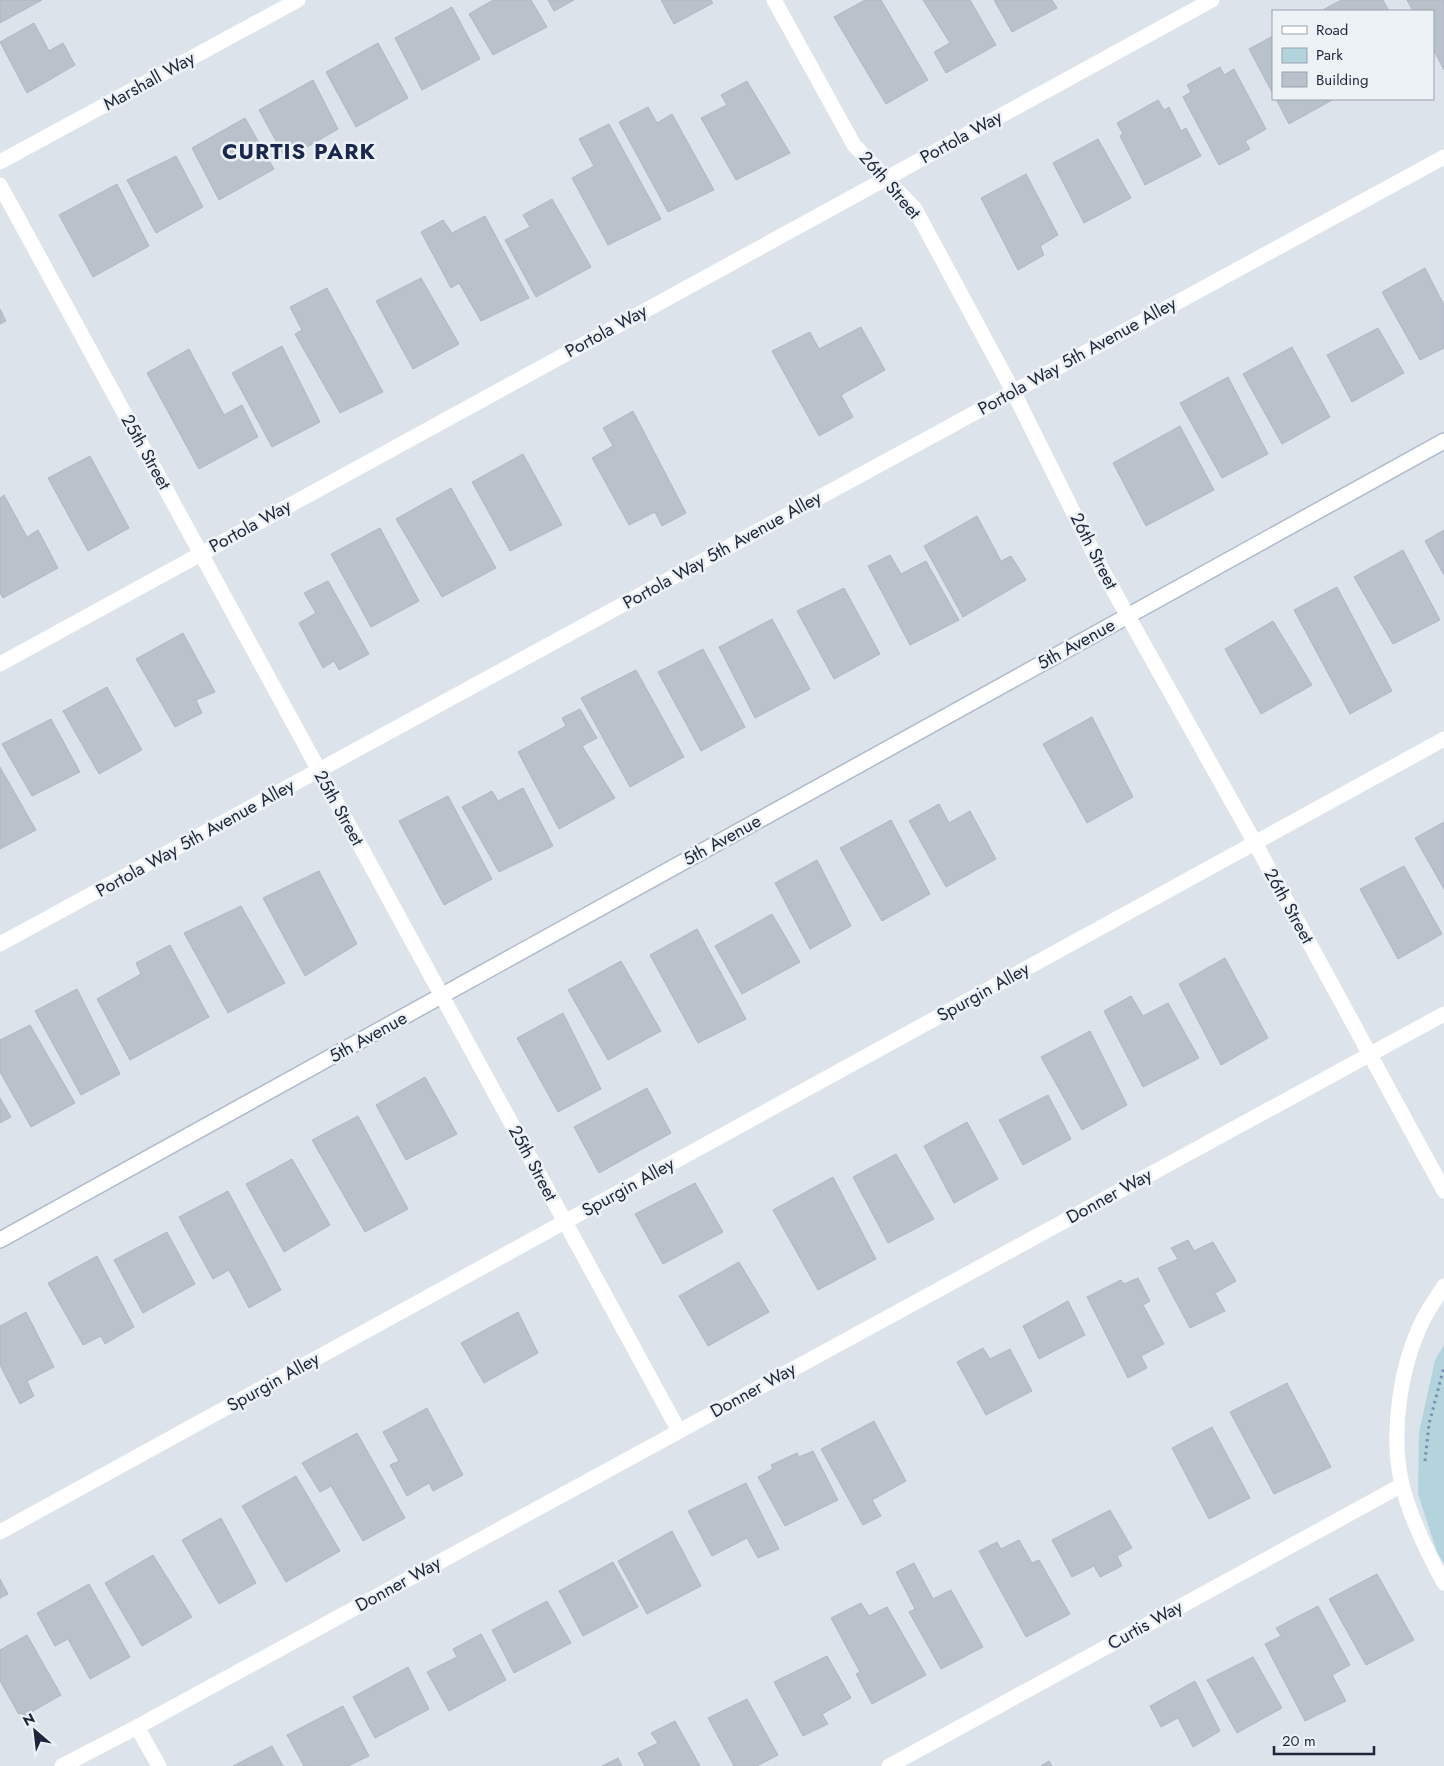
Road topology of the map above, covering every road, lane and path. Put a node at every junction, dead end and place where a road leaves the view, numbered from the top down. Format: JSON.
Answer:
{"nodes":[{"id":1,"x":298,"y":0,"type":"edge"},
{"id":2,"x":774,"y":0,"type":"edge"},
{"id":3,"x":1212,"y":0,"type":"edge"},
{"id":4,"x":1444,"y":157,"type":"edge"},
{"id":5,"x":0,"y":162,"type":"edge"},
{"id":6,"x":886,"y":178,"type":"junction"},
{"id":7,"x":0,"y":185,"type":"edge"},
{"id":8,"x":1013,"y":391,"type":"junction"},
{"id":9,"x":1444,"y":441,"type":"edge"},
{"id":10,"x":200,"y":553,"type":"junction"},
{"id":11,"x":1128,"y":616,"type":"junction"},
{"id":12,"x":0,"y":664,"type":"edge"},
{"id":13,"x":1444,"y":739,"type":"edge"},
{"id":14,"x":318,"y":770,"type":"junction"},
{"id":15,"x":1255,"y":842,"type":"junction"},
{"id":16,"x":0,"y":944,"type":"edge"},
{"id":17,"x":442,"y":995,"type":"junction"},
{"id":18,"x":1444,"y":1014,"type":"edge"},
{"id":19,"x":1370,"y":1054,"type":"junction"},
{"id":20,"x":1444,"y":1191,"type":"edge"},
{"id":21,"x":565,"y":1222,"type":"junction"},
{"id":22,"x":0,"y":1240,"type":"edge"},
{"id":23,"x":1444,"y":1286,"type":"edge"},
{"id":24,"x":1444,"y":1367,"type":"edge"},
{"id":25,"x":679,"y":1431,"type":"junction"},
{"id":26,"x":1425,"y":1466,"type":"dead end"},
{"id":27,"x":1402,"y":1485,"type":"junction"},
{"id":28,"x":0,"y":1532,"type":"edge"},
{"id":29,"x":1444,"y":1583,"type":"edge"},
{"id":30,"x":137,"y":1727,"type":"junction"},
{"id":31,"x":62,"y":1766,"type":"edge"},
{"id":32,"x":159,"y":1766,"type":"edge"},
{"id":33,"x":889,"y":1766,"type":"edge"}],
"edges":[{"from":1,"to":5,"type":"street","name":"Marshall Way"},
{"from":2,"to":6,"type":"street","name":"26th Street"},
{"from":3,"to":6,"type":"street","name":"Portola Way"},
{"from":4,"to":8,"type":"street","name":"Portola Way 5th Avenue Alley"},
{"from":6,"to":8,"type":"street","name":"26th Street"},
{"from":6,"to":10,"type":"street","name":"Portola Way"},
{"from":7,"to":10,"type":"street","name":"25th Street"},
{"from":8,"to":11,"type":"street","name":"26th Street"},
{"from":8,"to":14,"type":"street","name":"Portola Way 5th Avenue Alley"},
{"from":9,"to":11,"type":"street","name":"5th Avenue"},
{"from":10,"to":12,"type":"street","name":"Portola Way"},
{"from":10,"to":14,"type":"street","name":"25th Street"},
{"from":11,"to":15,"type":"street","name":"26th Street"},
{"from":11,"to":17,"type":"street","name":"5th Avenue"},
{"from":13,"to":15,"type":"street","name":"Spurgin Alley"},
{"from":14,"to":16,"type":"street","name":"Portola Way 5th Avenue Alley"},
{"from":14,"to":17,"type":"street","name":"25th Street"},
{"from":15,"to":19,"type":"street","name":"26th Street"},
{"from":15,"to":21,"type":"street","name":"Spurgin Alley"},
{"from":17,"to":21,"type":"street","name":"25th Street"},
{"from":17,"to":22,"type":"street","name":"5th Avenue"},
{"from":18,"to":19,"type":"street","name":"Donner Way"},
{"from":19,"to":20,"type":"street","name":"26th Street"},
{"from":19,"to":25,"type":"street","name":"Donner Way"},
{"from":21,"to":25,"type":"street","name":"25th Street"},
{"from":21,"to":28,"type":"street","name":"Spurgin Alley"},
{"from":23,"to":27,"type":"street"},
{"from":24,"to":26,"type":"path"},
{"from":25,"to":30,"type":"street","name":"Donner Way"},
{"from":27,"to":29,"type":"street"},
{"from":27,"to":33,"type":"street","name":"Curtis Way"},
{"from":30,"to":31,"type":"street","name":"Donner Way"},
{"from":30,"to":32,"type":"street"}]}
